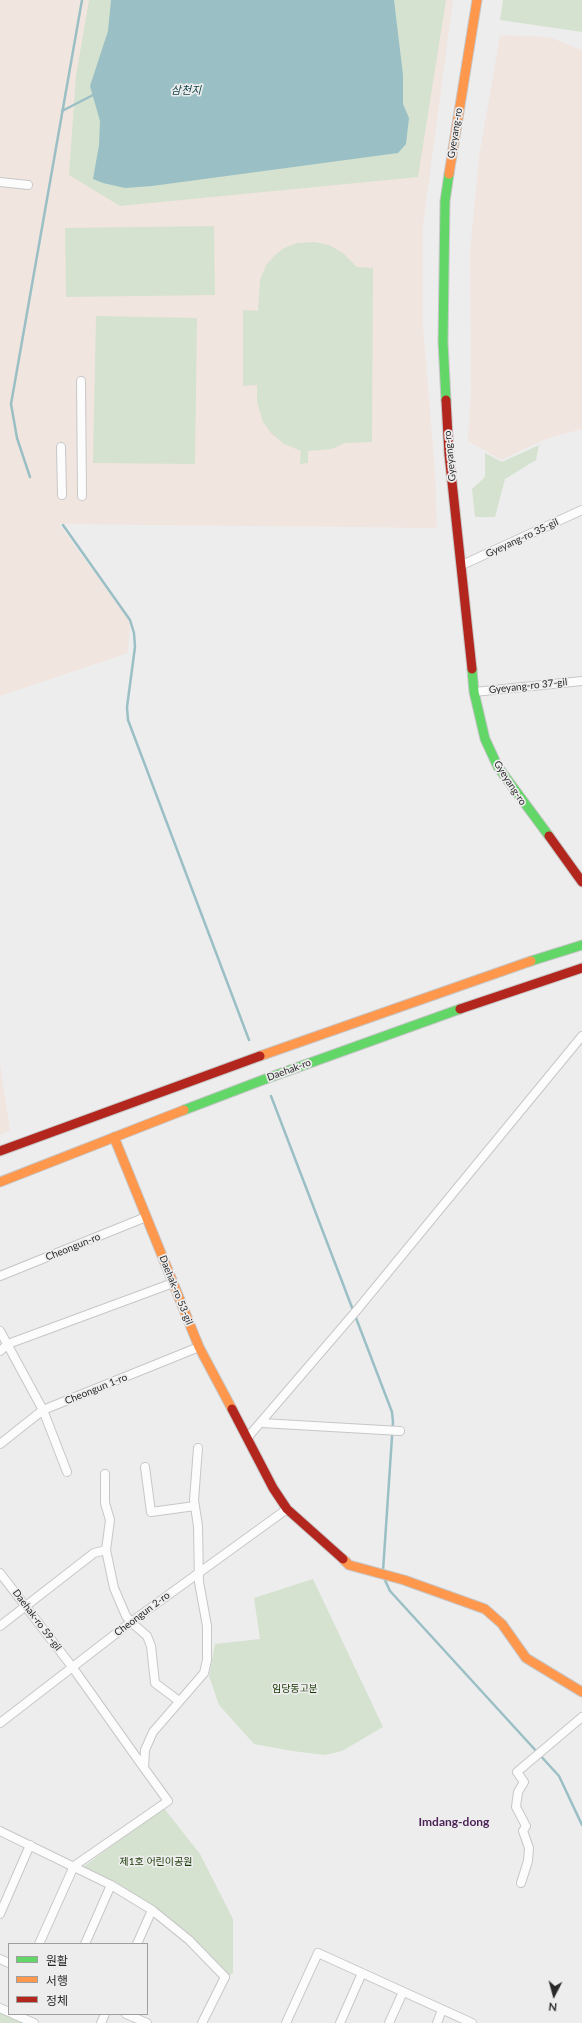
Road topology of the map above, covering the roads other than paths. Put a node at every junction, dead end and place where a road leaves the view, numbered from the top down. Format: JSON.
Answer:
{"nodes":[{"id":1,"x":477,"y":0,"type":"edge"},
{"id":2,"x":0,"y":182,"type":"edge"},
{"id":3,"x":28,"y":185,"type":"dead end"},
{"id":4,"x":81,"y":381,"type":"dead end"},
{"id":5,"x":61,"y":447,"type":"dead end"},
{"id":6,"x":62,"y":495,"type":"dead end"},
{"id":7,"x":82,"y":496,"type":"dead end"},
{"id":8,"x":582,"y":510,"type":"edge"},
{"id":9,"x":462,"y":565,"type":"junction"},
{"id":10,"x":582,"y":681,"type":"edge"},
{"id":11,"x":474,"y":692,"type":"junction"},
{"id":12,"x":582,"y":882,"type":"edge"},
{"id":13,"x":582,"y":946,"type":"edge"},
{"id":14,"x":582,"y":968,"type":"edge"},
{"id":15,"x":582,"y":1036,"type":"edge"},
{"id":16,"x":114,"y":1137,"type":"junction"},
{"id":17,"x":0,"y":1151,"type":"edge"},
{"id":18,"x":0,"y":1182,"type":"edge"},
{"id":19,"x":146,"y":1217,"type":"junction"},
{"id":20,"x":0,"y":1276,"type":"edge"},
{"id":21,"x":173,"y":1283,"type":"junction"},
{"id":22,"x":0,"y":1331,"type":"edge"},
{"id":23,"x":8,"y":1344,"type":"junction"},
{"id":24,"x":199,"y":1347,"type":"junction"},
{"id":25,"x":0,"y":1351,"type":"edge"},
{"id":26,"x":43,"y":1410,"type":"junction"},
{"id":27,"x":262,"y":1423,"type":"junction"},
{"id":28,"x":400,"y":1431,"type":"dead end"},
{"id":29,"x":248,"y":1437,"type":"junction"},
{"id":30,"x":0,"y":1444,"type":"edge"},
{"id":31,"x":198,"y":1448,"type":"dead end"},
{"id":32,"x":144,"y":1467,"type":"dead end"},
{"id":33,"x":67,"y":1472,"type":"dead end"},
{"id":34,"x":105,"y":1474,"type":"dead end"},
{"id":35,"x":195,"y":1506,"type":"junction"},
{"id":36,"x":287,"y":1509,"type":"junction"},
{"id":37,"x":106,"y":1550,"type":"junction"},
{"id":38,"x":198,"y":1572,"type":"junction"},
{"id":39,"x":0,"y":1573,"type":"edge"},
{"id":40,"x":26,"y":1606,"type":"junction"},
{"id":41,"x":131,"y":1622,"type":"junction"},
{"id":42,"x":0,"y":1626,"type":"edge"},
{"id":43,"x":73,"y":1668,"type":"junction"},
{"id":44,"x":582,"y":1692,"type":"edge"},
{"id":45,"x":180,"y":1701,"type":"junction"},
{"id":46,"x":582,"y":1717,"type":"edge"},
{"id":47,"x":0,"y":1723,"type":"edge"},
{"id":48,"x":144,"y":1768,"type":"junction"},
{"id":49,"x":0,"y":1831,"type":"edge"},
{"id":50,"x":30,"y":1845,"type":"junction"},
{"id":51,"x":74,"y":1866,"type":"junction"},
{"id":52,"x":520,"y":1883,"type":"dead end"},
{"id":53,"x":111,"y":1885,"type":"junction"},
{"id":54,"x":1,"y":1910,"type":"edge"},
{"id":55,"x":152,"y":1910,"type":"junction"},
{"id":56,"x":38,"y":1943,"type":"edge"},
{"id":57,"x":85,"y":1943,"type":"edge"},
{"id":58,"x":137,"y":1943,"type":"edge"},
{"id":59,"x":362,"y":1973,"type":"junction"},
{"id":60,"x":403,"y":1992,"type":"junction"},
{"id":61,"x":442,"y":2010,"type":"junction"},
{"id":62,"x":15,"y":2015,"type":"edge"},
{"id":63,"x":128,"y":2015,"type":"edge"},
{"id":64,"x":34,"y":2023,"type":"edge"},
{"id":65,"x":147,"y":2023,"type":"edge"},
{"id":66,"x":202,"y":2023,"type":"edge"},
{"id":67,"x":286,"y":2023,"type":"edge"},
{"id":68,"x":340,"y":2023,"type":"edge"},
{"id":69,"x":389,"y":2023,"type":"edge"},
{"id":70,"x":437,"y":2023,"type":"edge"},
{"id":71,"x":472,"y":2023,"type":"edge"}],
"edges":[{"from":1,"to":9,"type":"street","name":"Gyeyang-ro"},
{"from":2,"to":3,"type":"street"},
{"from":4,"to":7,"type":"street"},
{"from":5,"to":6,"type":"street"},
{"from":8,"to":9,"type":"street","name":"Gyeyang-ro 35-gil"},
{"from":9,"to":11,"type":"street","name":"Gyeyang-ro"},
{"from":10,"to":11,"type":"street","name":"Gyeyang-ro 37-gil"},
{"from":11,"to":12,"type":"street","name":"Gyeyang-ro"},
{"from":13,"to":17,"type":"street"},
{"from":14,"to":16,"type":"street","name":"Daehak-ro"},
{"from":15,"to":27,"type":"street"},
{"from":16,"to":18,"type":"street","name":"Daehak-ro"},
{"from":16,"to":19,"type":"street","name":"Daehak-ro 53-gil"},
{"from":19,"to":20,"type":"street","name":"Cheongun-ro"},
{"from":19,"to":21,"type":"street","name":"Daehak-ro 53-gil"},
{"from":21,"to":23,"type":"street"},
{"from":21,"to":24,"type":"street","name":"Daehak-ro 53-gil"},
{"from":22,"to":23,"type":"street"},
{"from":23,"to":25,"type":"street"},
{"from":23,"to":26,"type":"street"},
{"from":24,"to":26,"type":"street","name":"Cheongun 1-ro"},
{"from":24,"to":29,"type":"street","name":"Daehak-ro 53-gil"},
{"from":26,"to":30,"type":"street","name":"Cheongun 1-ro"},
{"from":26,"to":33,"type":"street"},
{"from":27,"to":28,"type":"street"},
{"from":27,"to":29,"type":"street"},
{"from":29,"to":36,"type":"street","name":"Daehak-ro 53-gil"},
{"from":31,"to":35,"type":"street"},
{"from":32,"to":35,"type":"street"},
{"from":34,"to":37,"type":"street"},
{"from":35,"to":38,"type":"street"},
{"from":36,"to":38,"type":"street","name":"Cheongun 2-ro"},
{"from":36,"to":44,"type":"street","name":"Daehak-ro 53-gil"},
{"from":37,"to":40,"type":"street"},
{"from":37,"to":41,"type":"street"},
{"from":38,"to":41,"type":"street","name":"Cheongun 2-ro"},
{"from":38,"to":45,"type":"street"},
{"from":39,"to":40,"type":"street","name":"Daehak-ro 59-gil"},
{"from":40,"to":42,"type":"street"},
{"from":40,"to":43,"type":"street","name":"Daehak-ro 59-gil"},
{"from":41,"to":43,"type":"street","name":"Cheongun 2-ro"},
{"from":41,"to":45,"type":"street"},
{"from":43,"to":47,"type":"street","name":"Cheongun 2-ro"},
{"from":43,"to":48,"type":"street","name":"Daehak-ro 59-gil"},
{"from":45,"to":48,"type":"street"},
{"from":46,"to":52,"type":"street"},
{"from":48,"to":51,"type":"street","name":"Daehak-ro 59-gil"},
{"from":49,"to":50,"type":"street"},
{"from":50,"to":51,"type":"street"},
{"from":50,"to":54,"type":"street"},
{"from":51,"to":53,"type":"street"},
{"from":51,"to":56,"type":"street"},
{"from":53,"to":55,"type":"street"},
{"from":53,"to":57,"type":"street"},
{"from":55,"to":58,"type":"street"},
{"from":55,"to":66,"type":"street"},
{"from":59,"to":60,"type":"street"},
{"from":59,"to":67,"type":"street"},
{"from":59,"to":68,"type":"street"},
{"from":60,"to":61,"type":"street"},
{"from":60,"to":69,"type":"street"},
{"from":61,"to":70,"type":"street"},
{"from":61,"to":71,"type":"street"},
{"from":62,"to":64,"type":"street"},
{"from":63,"to":65,"type":"street"}]}
